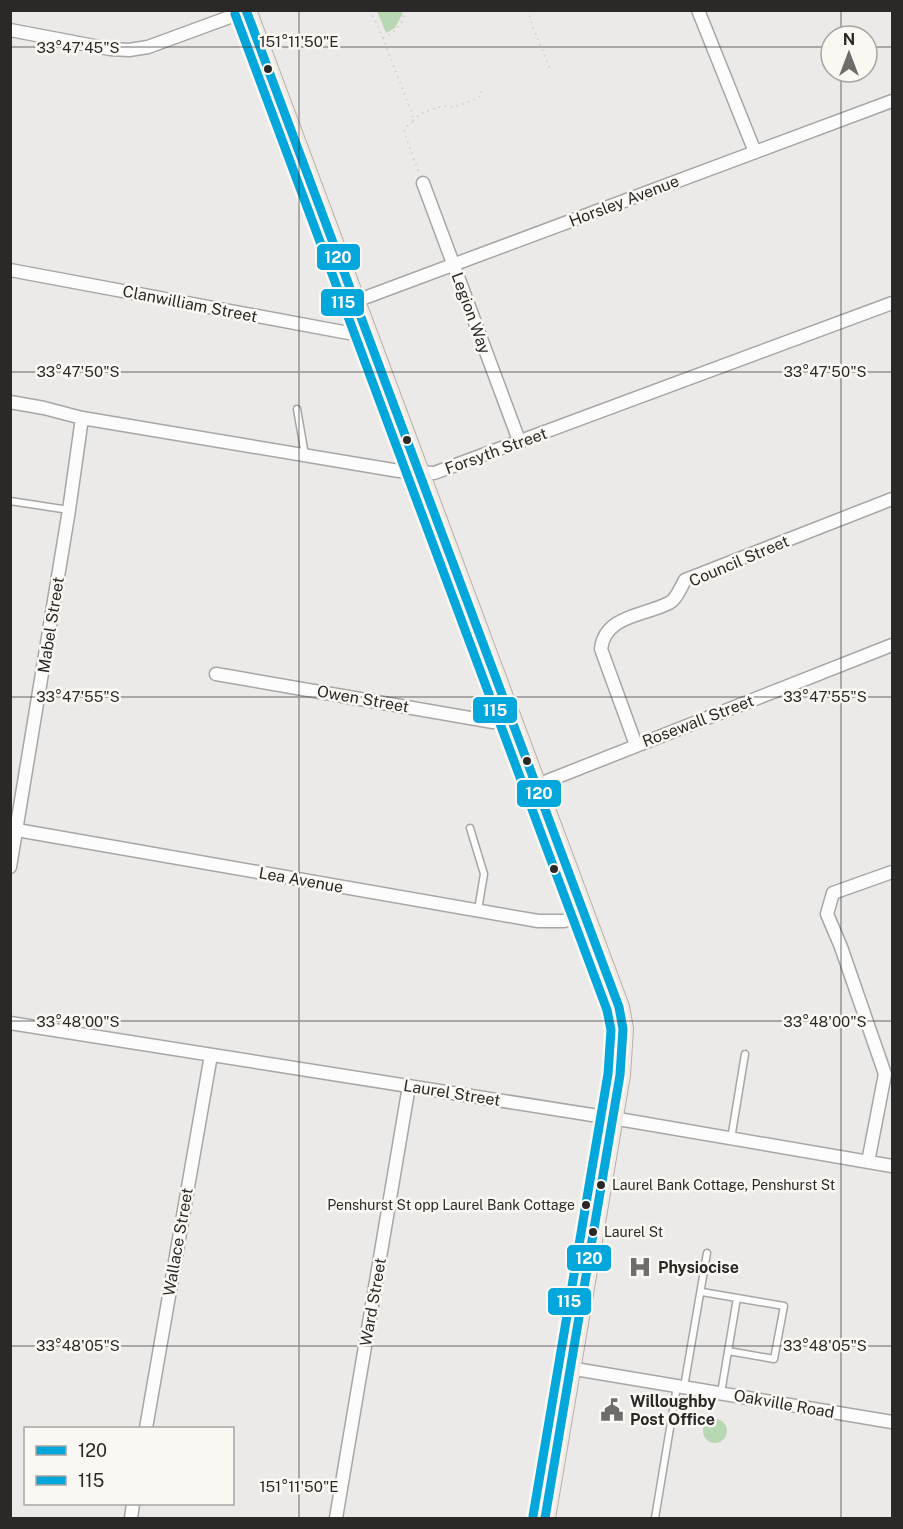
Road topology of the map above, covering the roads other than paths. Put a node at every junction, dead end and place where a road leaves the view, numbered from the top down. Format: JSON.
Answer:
{"nodes":[{"id":1,"x":698,"y":10,"type":"edge"},
{"id":2,"x":246,"y":11,"type":"edge"},
{"id":3,"x":10,"y":30,"type":"edge"},
{"id":4,"x":892,"y":101,"type":"edge"},
{"id":5,"x":755,"y":152,"type":"junction"},
{"id":6,"x":423,"y":183,"type":"road end"},
{"id":7,"x":453,"y":265,"type":"junction"},
{"id":8,"x":10,"y":270,"type":"edge"},
{"id":9,"x":356,"y":301,"type":"junction"},
{"id":10,"x":892,"y":303,"type":"edge"},
{"id":11,"x":370,"y":337,"type":"junction"},
{"id":12,"x":10,"y":402,"type":"edge"},
{"id":13,"x":297,"y":409,"type":"dead end"},
{"id":14,"x":82,"y":418,"type":"junction"},
{"id":15,"x":520,"y":442,"type":"junction"},
{"id":16,"x":305,"y":455,"type":"junction"},
{"id":17,"x":420,"y":472,"type":"junction"},
{"id":18,"x":892,"y":499,"type":"edge"},
{"id":19,"x":10,"y":501,"type":"edge"},
{"id":20,"x":69,"y":510,"type":"junction"},
{"id":21,"x":892,"y":645,"type":"edge"},
{"id":22,"x":216,"y":674,"type":"dead end"},
{"id":23,"x":510,"y":717,"type":"junction"},
{"id":24,"x":636,"y":745,"type":"junction"},
{"id":25,"x":537,"y":785,"type":"junction"},
{"id":26,"x":470,"y":828,"type":"dead end"},
{"id":27,"x":17,"y":830,"type":"junction"},
{"id":28,"x":10,"y":867,"type":"edge"},
{"id":29,"x":892,"y":872,"type":"edge"},
{"id":30,"x":477,"y":911,"type":"junction"},
{"id":31,"x":585,"y":914,"type":"junction"},
{"id":32,"x":10,"y":1023,"type":"edge"},
{"id":33,"x":745,"y":1054,"type":"dead end"},
{"id":34,"x":210,"y":1055,"type":"junction"},
{"id":35,"x":409,"y":1086,"type":"junction"},
{"id":36,"x":612,"y":1119,"type":"junction"},
{"id":37,"x":730,"y":1139,"type":"junction"},
{"id":38,"x":868,"y":1162,"type":"junction"},
{"id":39,"x":892,"y":1166,"type":"edge"},
{"id":40,"x":707,"y":1253,"type":"dead end"},
{"id":41,"x":702,"y":1292,"type":"junction"},
{"id":42,"x":737,"y":1298,"type":"junction"},
{"id":43,"x":728,"y":1351,"type":"junction"},
{"id":44,"x":569,"y":1368,"type":"junction"},
{"id":45,"x":680,"y":1386,"type":"junction"},
{"id":46,"x":721,"y":1393,"type":"junction"},
{"id":47,"x":892,"y":1422,"type":"edge"},
{"id":48,"x":146,"y":1427,"type":"edge"},
{"id":49,"x":336,"y":1518,"type":"edge"},
{"id":50,"x":545,"y":1518,"type":"edge"},
{"id":51,"x":655,"y":1518,"type":"edge"}],
"edges":[{"from":1,"to":5,"type":"street"},
{"from":2,"to":3,"type":"street"},
{"from":2,"to":9,"type":"main road"},
{"from":4,"to":5,"type":"street","name":"Horsley Avenue"},
{"from":5,"to":7,"type":"street","name":"Horsley Avenue"},
{"from":6,"to":7,"type":"street","name":"Legion Way"},
{"from":7,"to":9,"type":"street","name":"Horsley Avenue"},
{"from":7,"to":15,"type":"street","name":"Legion Way"},
{"from":8,"to":11,"type":"street","name":"Clanwilliam Street"},
{"from":9,"to":11,"type":"main road"},
{"from":10,"to":15,"type":"street","name":"Forsyth Street"},
{"from":11,"to":17,"type":"main road"},
{"from":12,"to":14,"type":"street","name":"Forsyth Street"},
{"from":13,"to":16,"type":"lane"},
{"from":14,"to":16,"type":"street","name":"Forsyth Street"},
{"from":14,"to":20,"type":"street","name":"Mabel Street"},
{"from":15,"to":17,"type":"street","name":"Forsyth Street"},
{"from":16,"to":17,"type":"street","name":"Forsyth Street"},
{"from":17,"to":23,"type":"main road"},
{"from":18,"to":24,"type":"street","name":"Council Street"},
{"from":19,"to":20,"type":"lane"},
{"from":20,"to":27,"type":"street","name":"Mabel Street"},
{"from":21,"to":24,"type":"street","name":"Rosewall Street"},
{"from":22,"to":23,"type":"street","name":"Owen Street"},
{"from":23,"to":25,"type":"main road"},
{"from":24,"to":25,"type":"street","name":"Rosewall Street"},
{"from":25,"to":31,"type":"main road"},
{"from":26,"to":30,"type":"lane"},
{"from":27,"to":28,"type":"street","name":"Mabel Street"},
{"from":27,"to":30,"type":"street","name":"Lea Avenue"},
{"from":29,"to":38,"type":"street"},
{"from":30,"to":31,"type":"street","name":"Lea Avenue"},
{"from":31,"to":36,"type":"main road"},
{"from":32,"to":34,"type":"street","name":"Laurel Street"},
{"from":33,"to":37,"type":"lane"},
{"from":34,"to":35,"type":"street","name":"Laurel Street"},
{"from":34,"to":48,"type":"street","name":"Wallace Street"},
{"from":35,"to":36,"type":"street","name":"Laurel Street"},
{"from":35,"to":49,"type":"street","name":"Ward Street"},
{"from":36,"to":37,"type":"street","name":"Laurel Street"},
{"from":36,"to":44,"type":"main road"},
{"from":37,"to":38,"type":"street","name":"Laurel Street"},
{"from":38,"to":39,"type":"street","name":"Laurel Street"},
{"from":40,"to":41,"type":"lane"},
{"from":41,"to":42,"type":"lane"},
{"from":41,"to":45,"type":"lane"},
{"from":42,"to":43,"type":"lane"},
{"from":42,"to":43,"type":"lane"},
{"from":43,"to":46,"type":"lane"},
{"from":44,"to":45,"type":"street","name":"Oakville Road"},
{"from":44,"to":50,"type":"main road"},
{"from":45,"to":46,"type":"street","name":"Oakville Road"},
{"from":45,"to":51,"type":"lane"},
{"from":46,"to":47,"type":"street","name":"Oakville Road"}]}
